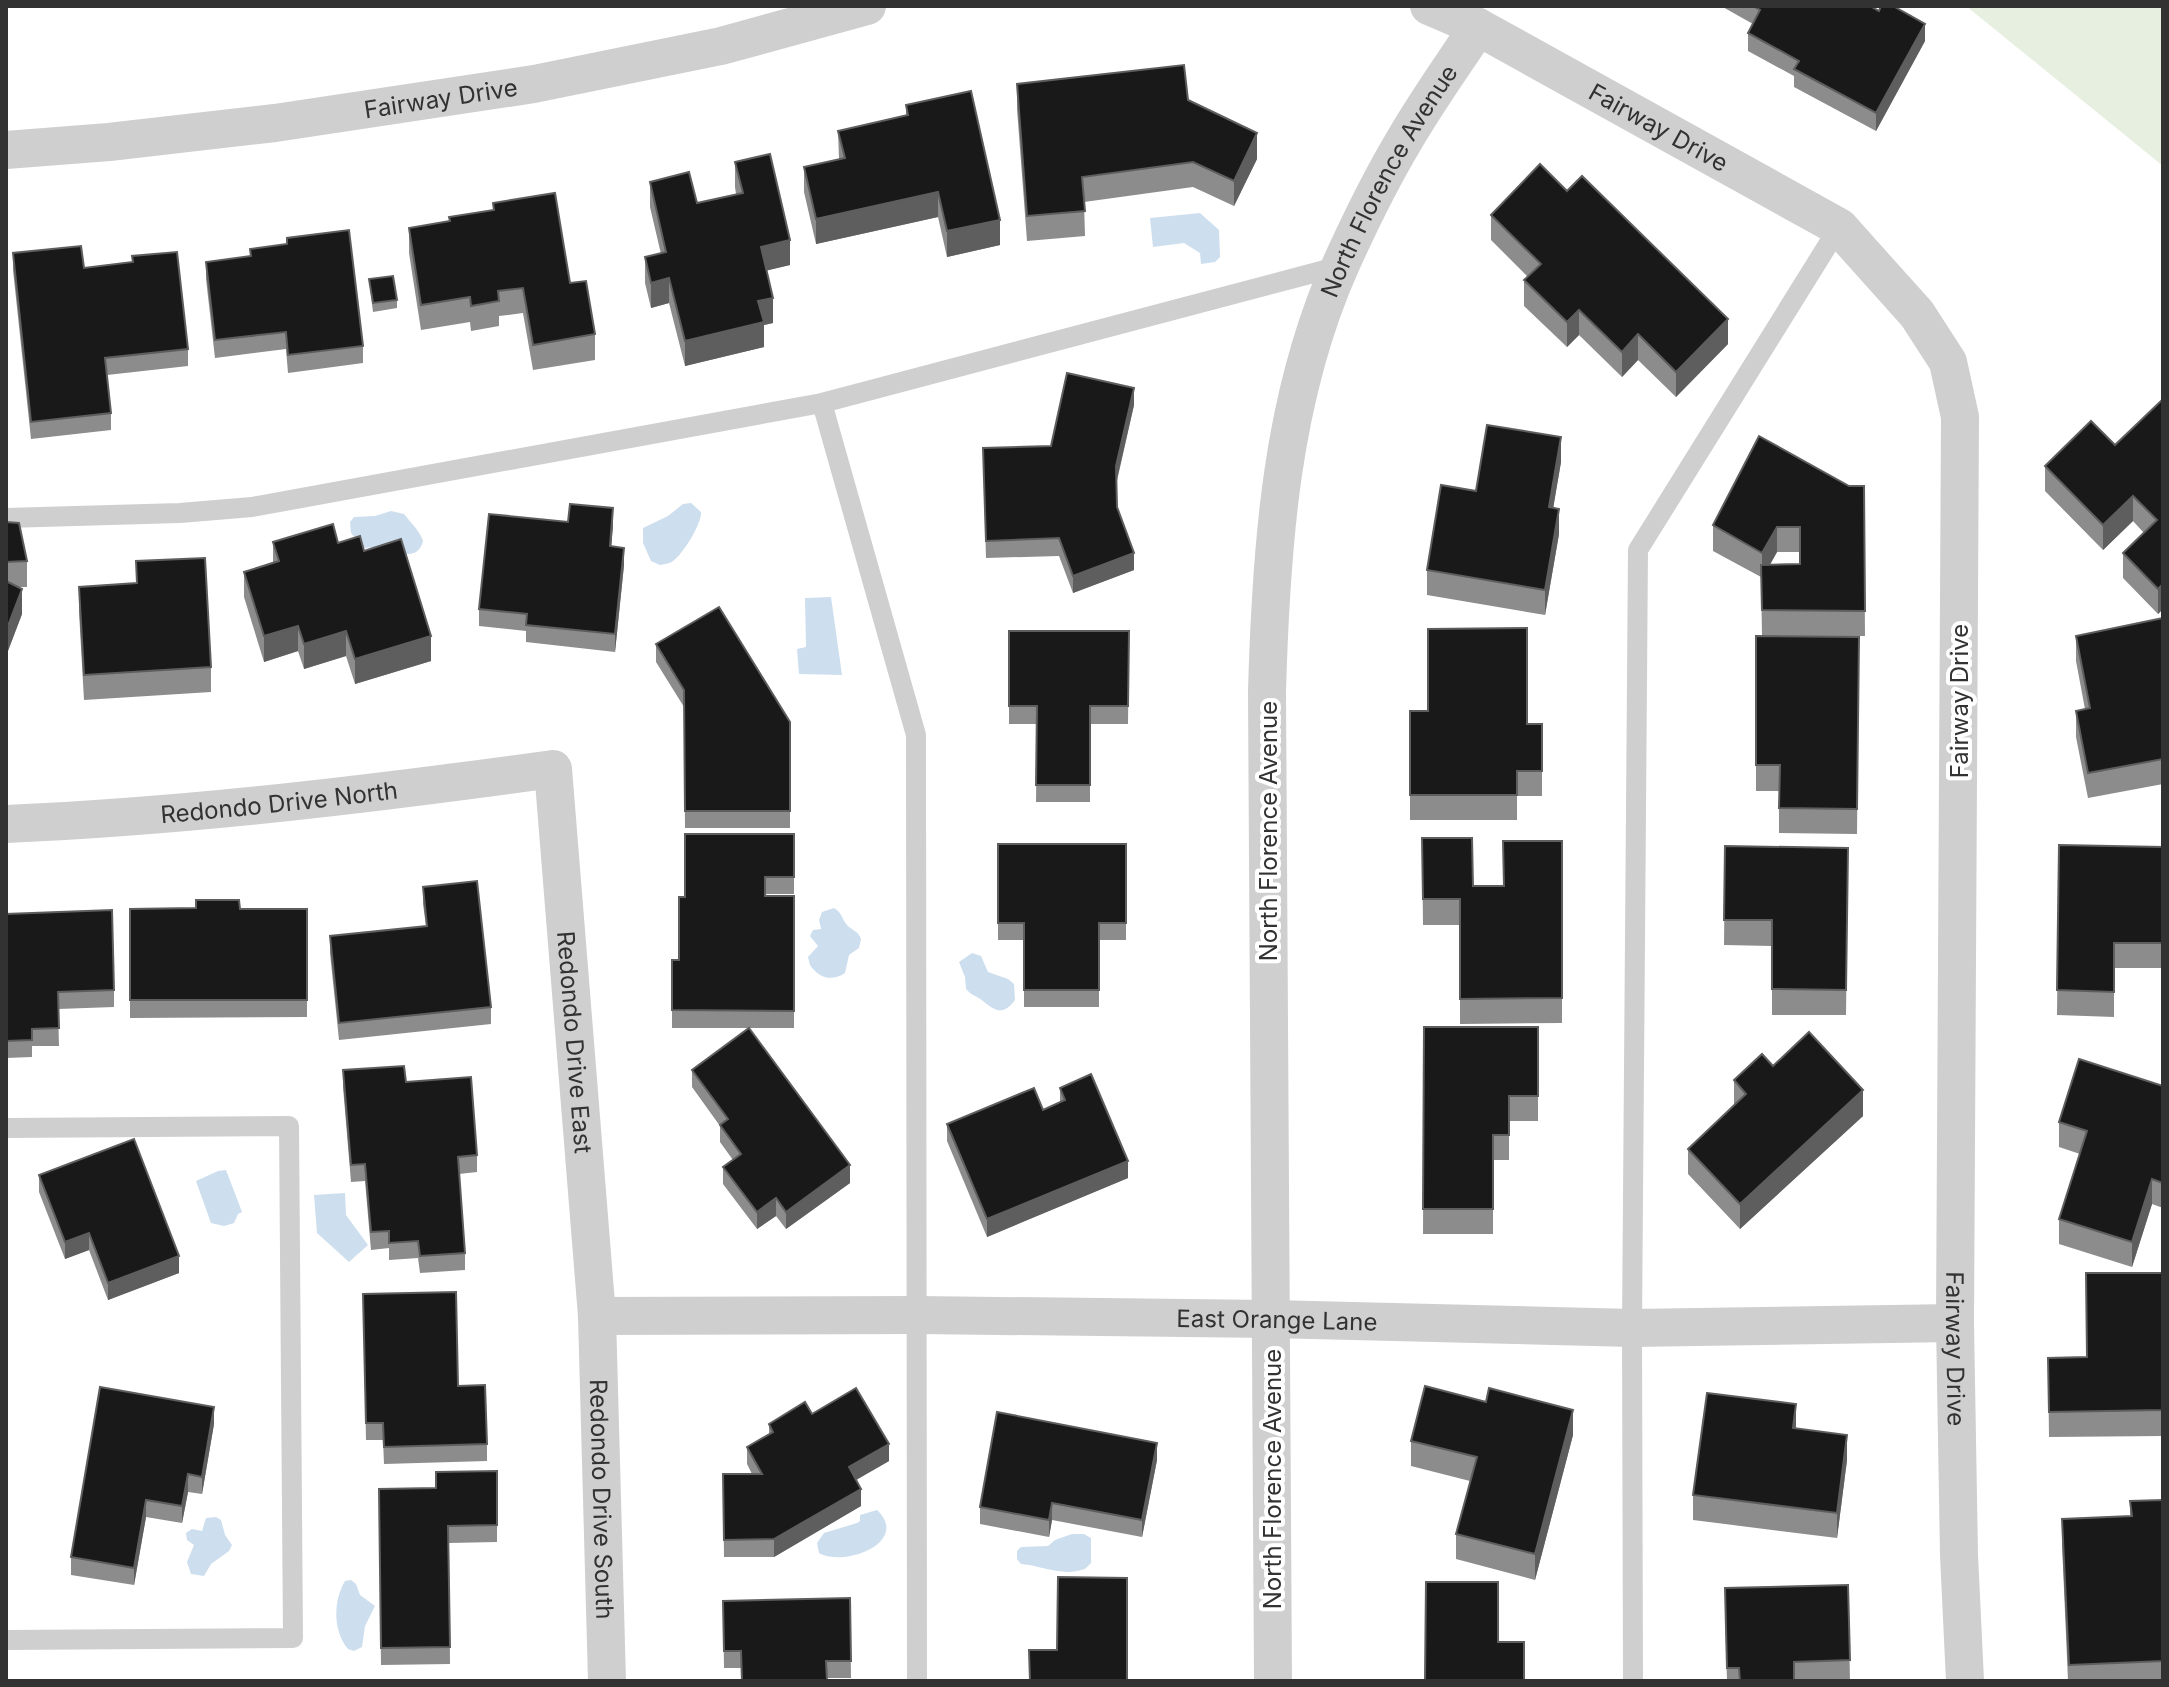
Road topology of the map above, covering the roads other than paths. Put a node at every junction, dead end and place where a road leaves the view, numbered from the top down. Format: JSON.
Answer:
{"nodes":[{"id":1,"x":867,"y":6,"type":"edge"},
{"id":2,"x":1429,"y":6,"type":"edge"},
{"id":3,"x":1478,"y":27,"type":"junction"},
{"id":4,"x":6,"y":150,"type":"edge"},
{"id":5,"x":1839,"y":227,"type":"junction"},
{"id":6,"x":1340,"y":266,"type":"junction"},
{"id":7,"x":822,"y":403,"type":"junction"},
{"id":8,"x":6,"y":518,"type":"edge"},
{"id":9,"x":553,"y":769,"type":"joint"},
{"id":10,"x":6,"y":824,"type":"edge"},
{"id":11,"x":6,"y":1128,"type":"edge"},
{"id":12,"x":918,"y":1315,"type":"junction"},
{"id":13,"x":597,"y":1316,"type":"junction"},
{"id":14,"x":1271,"y":1319,"type":"junction"},
{"id":15,"x":1955,"y":1323,"type":"junction"},
{"id":16,"x":1632,"y":1328,"type":"junction"},
{"id":17,"x":6,"y":1640,"type":"edge"},
{"id":18,"x":607,"y":1681,"type":"edge"},
{"id":19,"x":917,"y":1681,"type":"edge"},
{"id":20,"x":1273,"y":1681,"type":"edge"},
{"id":21,"x":1633,"y":1681,"type":"edge"},
{"id":22,"x":1965,"y":1681,"type":"edge"}],
"edges":[{"from":1,"to":4,"type":"street","name":"Fairway Drive"},
{"from":2,"to":3,"type":"street","name":"Fairway Drive"},
{"from":3,"to":5,"type":"street","name":"Fairway Drive"},
{"from":3,"to":6,"type":"street","name":"North Florence Avenue"},
{"from":5,"to":15,"type":"street","name":"Fairway Drive"},
{"from":5,"to":16,"type":"lane"},
{"from":6,"to":7,"type":"lane"},
{"from":6,"to":14,"type":"street","name":"North Florence Avenue"},
{"from":7,"to":8,"type":"lane"},
{"from":7,"to":12,"type":"lane"},
{"from":9,"to":10,"type":"street","name":"Redondo Drive North"},
{"from":9,"to":13,"type":"street","name":"Redondo Drive East"},
{"from":11,"to":17,"type":"lane"},
{"from":12,"to":13,"type":"street","name":"East Orange Lane"},
{"from":12,"to":14,"type":"street","name":"East Orange Lane"},
{"from":12,"to":19,"type":"lane"},
{"from":13,"to":18,"type":"street","name":"Redondo Drive South"},
{"from":14,"to":16,"type":"street","name":"East Orange Lane"},
{"from":14,"to":20,"type":"street","name":"North Florence Avenue"},
{"from":15,"to":16,"type":"street","name":"East Orange Lane"},
{"from":15,"to":22,"type":"street","name":"Fairway Drive"},
{"from":16,"to":21,"type":"lane"}]}
